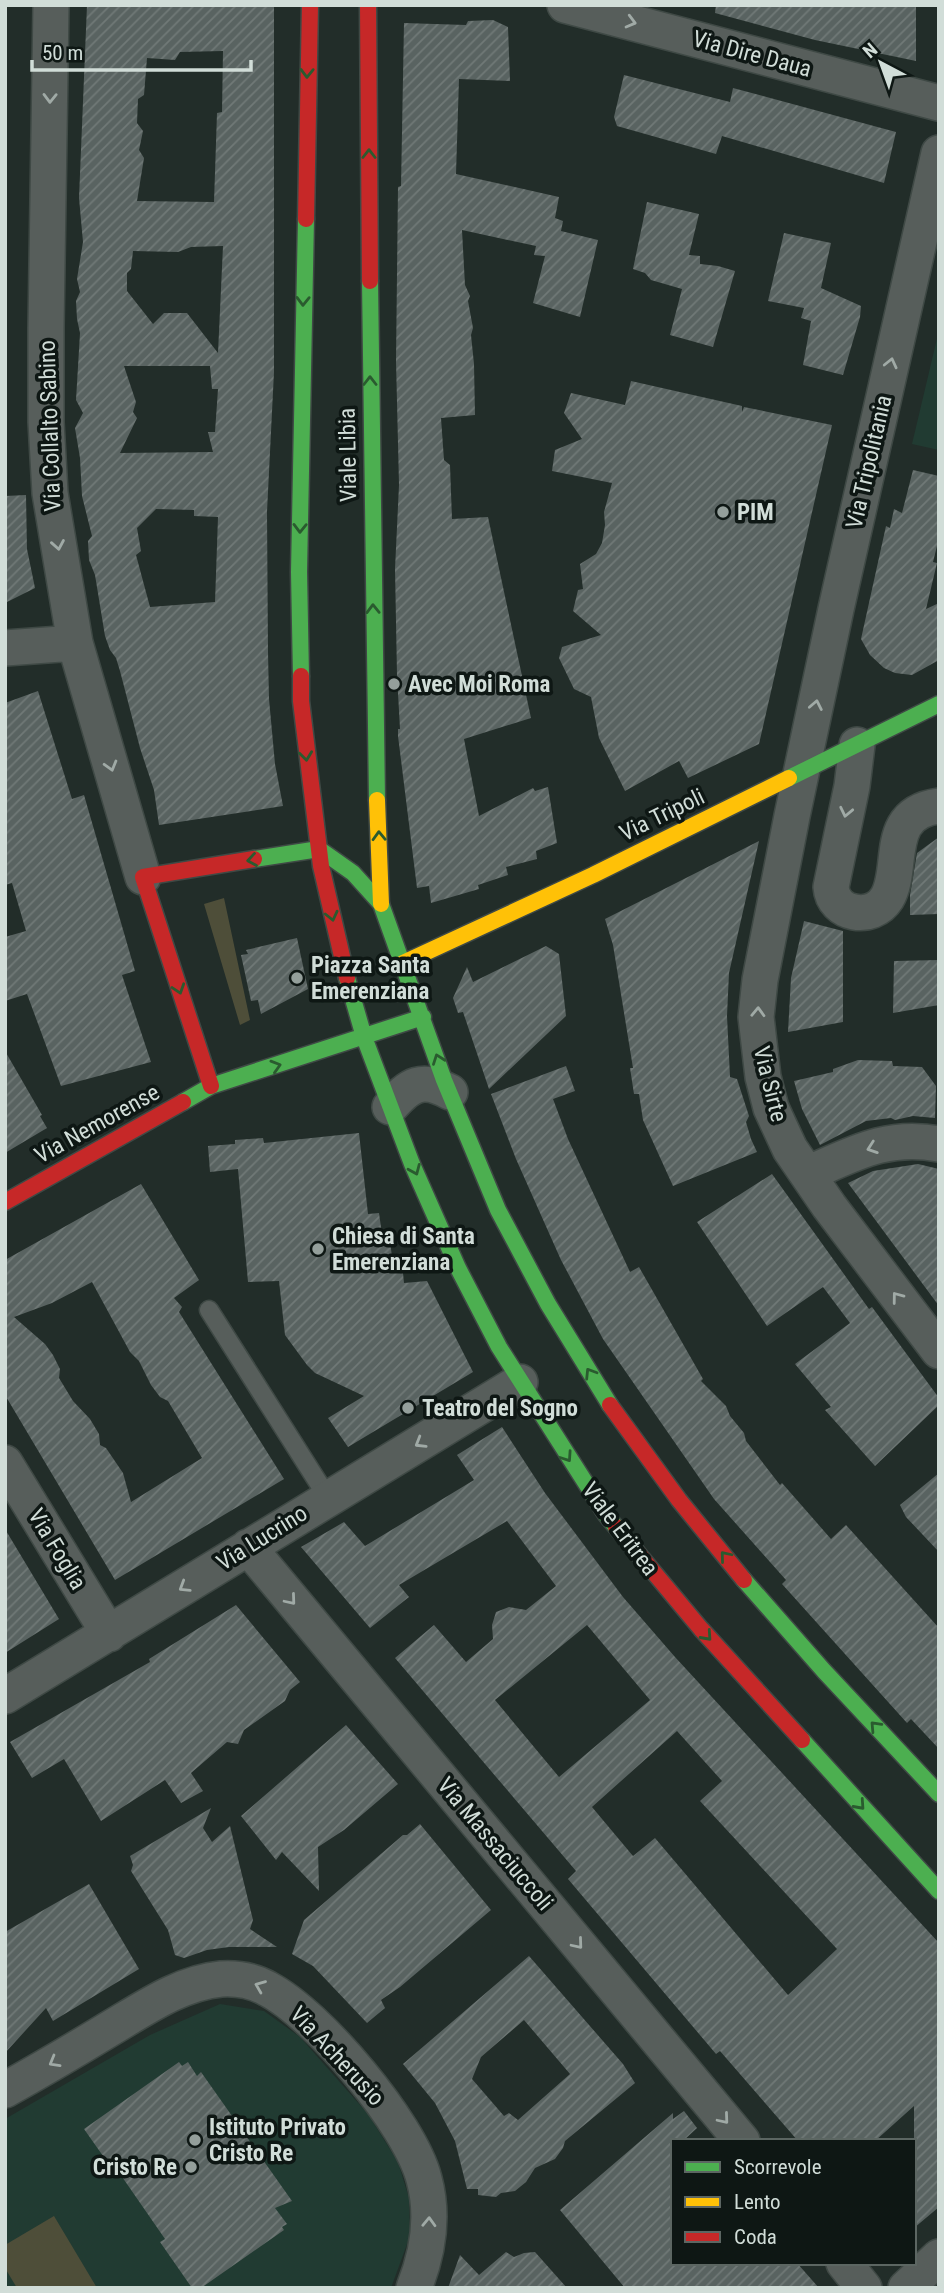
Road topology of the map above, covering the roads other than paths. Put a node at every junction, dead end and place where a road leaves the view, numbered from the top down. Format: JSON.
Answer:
{"nodes":[{"id":1,"x":51,"y":5,"type":"edge"},
{"id":2,"x":310,"y":5,"type":"edge"},
{"id":3,"x":368,"y":5,"type":"edge"},
{"id":4,"x":565,"y":5,"type":"edge"},
{"id":5,"x":939,"y":103,"type":"edge"},
{"id":6,"x":939,"y":153,"type":"edge"},
{"id":7,"x":75,"y":643,"type":"junction"},
{"id":8,"x":5,"y":648,"type":"edge"},
{"id":9,"x":939,"y":704,"type":"edge"},
{"id":10,"x":857,"y":745,"type":"junction"},
{"id":11,"x":802,"y":772,"type":"junction"},
{"id":12,"x":939,"y":806,"type":"edge"},
{"id":13,"x":319,"y":849,"type":"junction"},
{"id":14,"x":143,"y":877,"type":"junction"},
{"id":15,"x":381,"y":904,"type":"junction"},
{"id":16,"x":403,"y":963,"type":"junction"},
{"id":17,"x":423,"y":1017,"type":"junction"},
{"id":18,"x":364,"y":1037,"type":"junction"},
{"id":19,"x":211,"y":1086,"type":"junction"},
{"id":20,"x":450,"y":1092,"type":"junction"},
{"id":21,"x":390,"y":1107,"type":"junction"},
{"id":22,"x":939,"y":1144,"type":"edge"},
{"id":23,"x":807,"y":1174,"type":"junction"},
{"id":24,"x":5,"y":1202,"type":"edge"},
{"id":25,"x":209,"y":1310,"type":"dead end"},
{"id":26,"x":939,"y":1351,"type":"edge"},
{"id":27,"x":520,"y":1382,"type":"junction"},
{"id":28,"x":5,"y":1463,"type":"edge"},
{"id":29,"x":328,"y":1498,"type":"junction"},
{"id":30,"x":247,"y":1547,"type":"junction"},
{"id":31,"x":109,"y":1634,"type":"junction"},
{"id":32,"x":5,"y":1696,"type":"edge"},
{"id":33,"x":939,"y":1794,"type":"edge"},
{"id":34,"x":939,"y":1891,"type":"edge"},
{"id":35,"x":5,"y":2090,"type":"edge"},
{"id":36,"x":740,"y":2139,"type":"edge"},
{"id":37,"x":939,"y":2257,"type":"edge"},
{"id":38,"x":846,"y":2265,"type":"edge"},
{"id":39,"x":414,"y":2288,"type":"edge"},
{"id":40,"x":864,"y":2288,"type":"edge"},
{"id":41,"x":906,"y":2288,"type":"edge"}],
"edges":[{"from":1,"to":7,"type":"street","name":"Via Collalto Sabino","one_way":true},
{"from":2,"to":13,"type":"street","name":"Viale Libia","one_way":true},
{"from":15,"to":3,"type":"street","name":"Viale Libia","one_way":true},
{"from":4,"to":5,"type":"street","name":"Via Dire Daua","one_way":true},
{"from":11,"to":6,"type":"street","name":"Via Tripolitania","one_way":true},
{"from":7,"to":8,"type":"street"},
{"from":7,"to":14,"type":"street","name":"Via Collalto Sabino","one_way":true},
{"from":9,"to":10,"type":"street","name":"Via Tripoli"},
{"from":10,"to":11,"type":"street","name":"Via Tripoli"},
{"from":10,"to":12,"type":"street","one_way":true},
{"from":11,"to":16,"type":"street","name":"Via Tripoli"},
{"from":23,"to":11,"type":"street","name":"Via Sirte","one_way":true},
{"from":13,"to":14,"type":"street","one_way":true},
{"from":13,"to":15,"type":"street"},
{"from":13,"to":18,"type":"street","one_way":true},
{"from":14,"to":19,"type":"street","one_way":true},
{"from":15,"to":16,"type":"street"},
{"from":16,"to":17,"type":"street"},
{"from":17,"to":18,"type":"street"},
{"from":20,"to":17,"type":"street","one_way":true},
{"from":19,"to":18,"type":"street","one_way":true},
{"from":18,"to":21,"type":"street","name":"Viale Eritrea"},
{"from":19,"to":24,"type":"street","name":"Via Nemorense"},
{"from":20,"to":21,"type":"street"},
{"from":33,"to":20,"type":"street","one_way":true},
{"from":21,"to":27,"type":"street","name":"Viale Eritrea","one_way":true},
{"from":22,"to":23,"type":"street","one_way":true},
{"from":26,"to":23,"type":"street","name":"Via Sirte","one_way":true},
{"from":25,"to":29,"type":"lane"},
{"from":27,"to":29,"type":"street","name":"Via Lucrino","one_way":true},
{"from":27,"to":34,"type":"street","name":"Viale Eritrea","one_way":true},
{"from":28,"to":31,"type":"street","name":"Via Foglia"},
{"from":29,"to":30,"type":"street","name":"Via Lucrino"},
{"from":30,"to":31,"type":"street","name":"Via Lucrino","one_way":true},
{"from":30,"to":36,"type":"street","name":"Via Massaciuccoli","one_way":true},
{"from":31,"to":32,"type":"street","name":"Via Lucrino"},
{"from":39,"to":35,"type":"street","name":"Via Acherusio","one_way":true},
{"from":37,"to":41,"type":"street"},
{"from":38,"to":40,"type":"street"}]}
